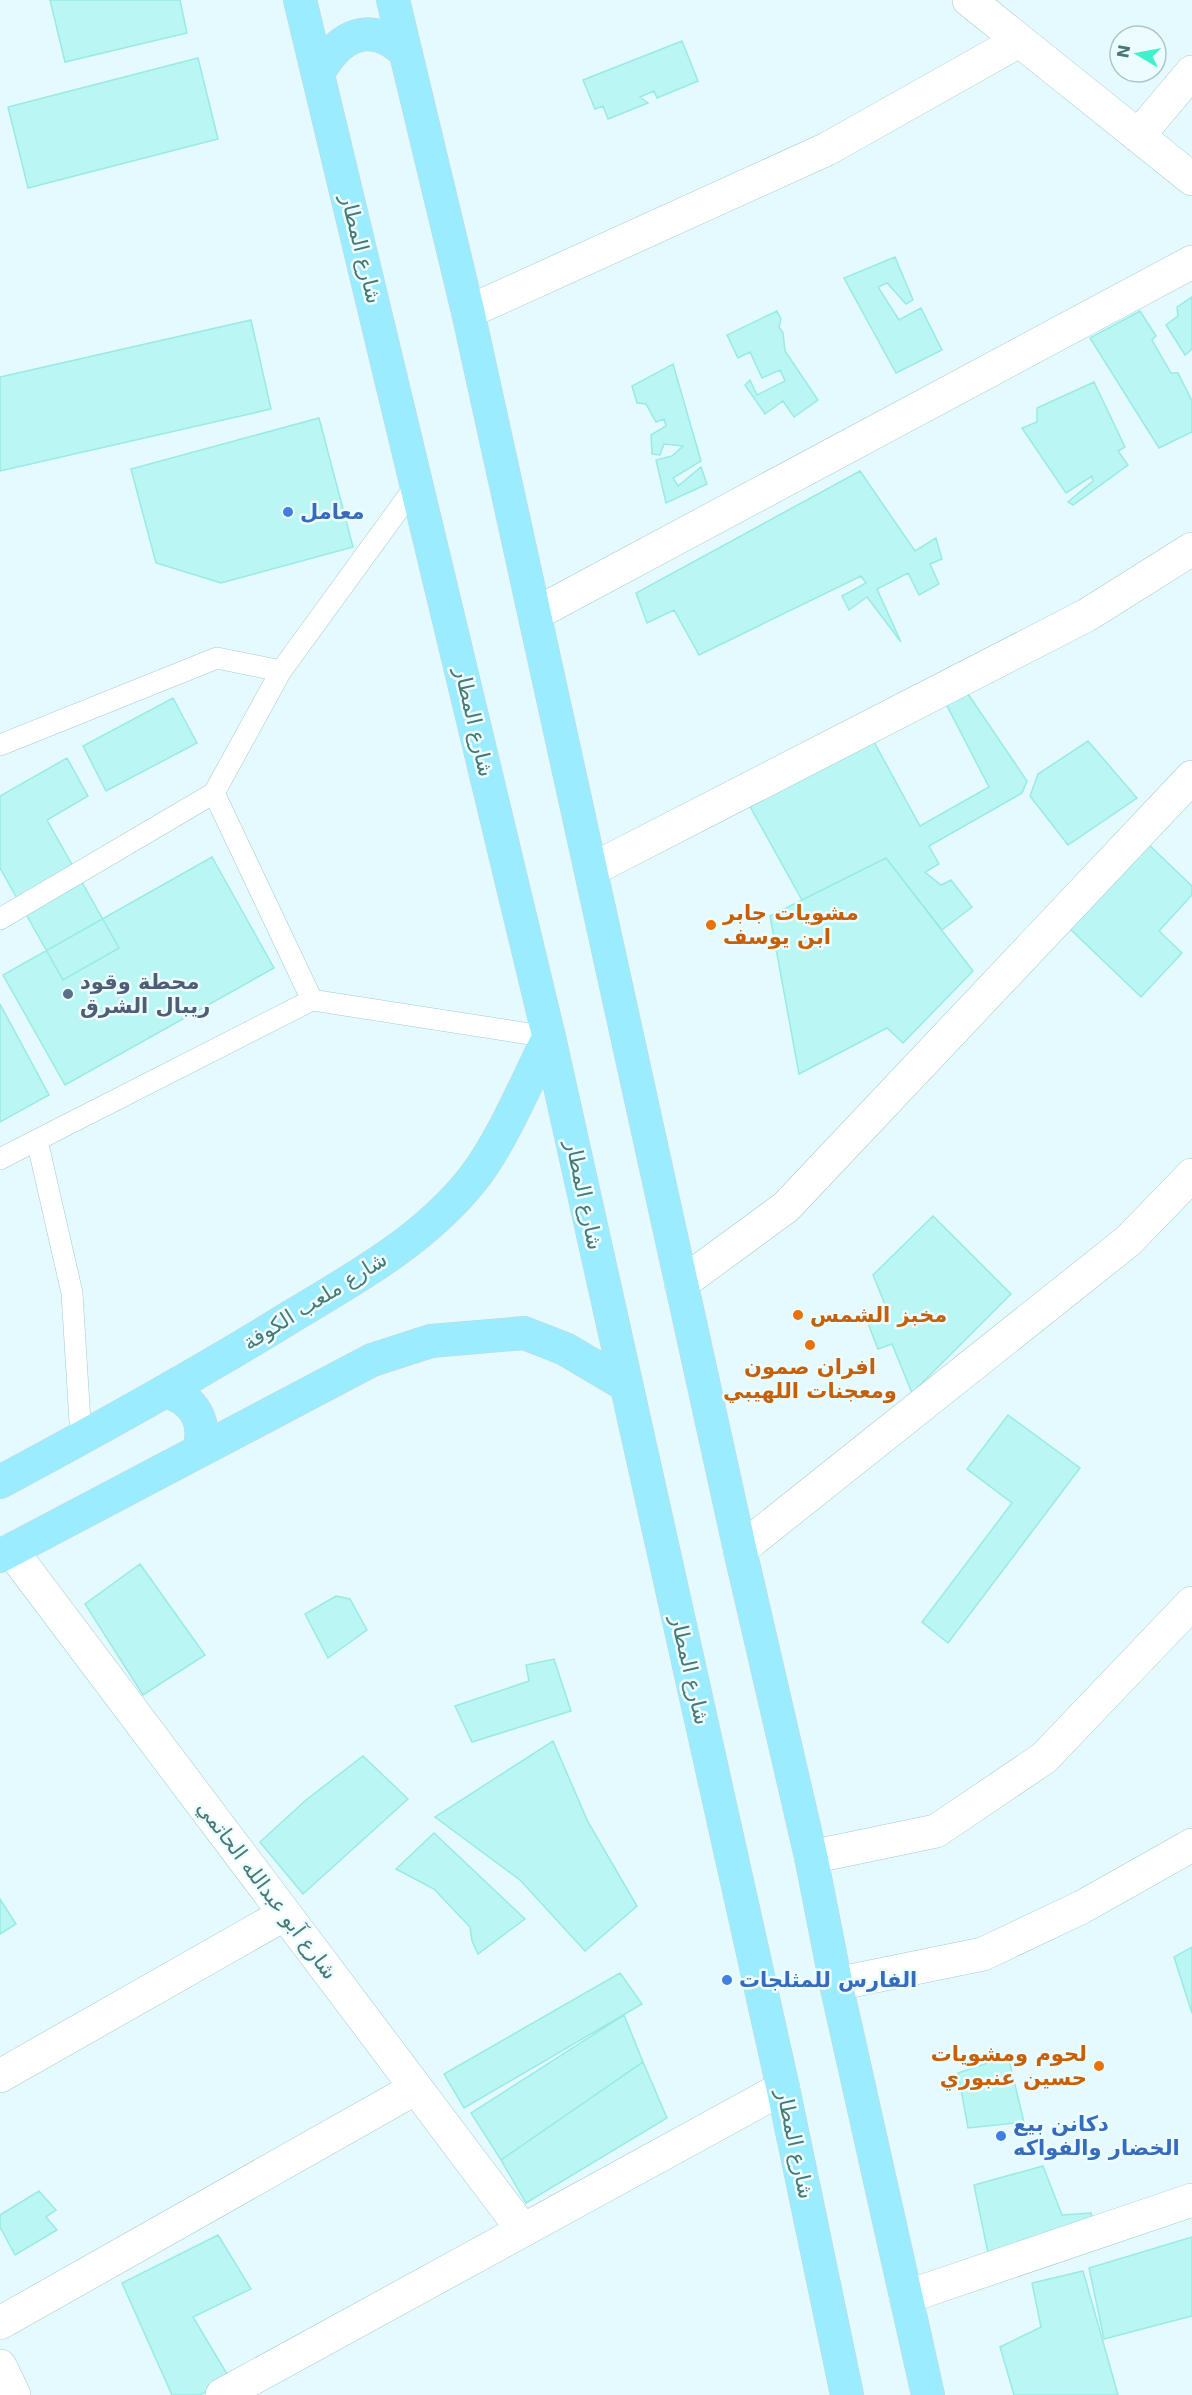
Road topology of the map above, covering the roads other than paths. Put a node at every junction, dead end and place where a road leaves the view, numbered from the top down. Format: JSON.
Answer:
{"nodes":[{"id":1,"x":300,"y":0,"type":"edge"},
{"id":2,"x":393,"y":0,"type":"edge"},
{"id":3,"x":969,"y":0,"type":"edge"},
{"id":4,"x":1019,"y":40,"type":"junction"},
{"id":5,"x":406,"y":53,"type":"junction"},
{"id":6,"x":1192,"y":72,"type":"edge"},
{"id":7,"x":318,"y":74,"type":"junction"},
{"id":8,"x":1138,"y":136,"type":"junction"},
{"id":9,"x":1192,"y":179,"type":"edge"},
{"id":10,"x":1192,"y":262,"type":"edge"},
{"id":11,"x":468,"y":312,"type":"junction"},
{"id":12,"x":417,"y":484,"type":"junction"},
{"id":13,"x":1192,"y":549,"type":"edge"},
{"id":14,"x":535,"y":614,"type":"junction"},
{"id":15,"x":281,"y":671,"type":"junction"},
{"id":16,"x":0,"y":745,"type":"edge"},
{"id":17,"x":1192,"y":777,"type":"edge"},
{"id":18,"x":214,"y":793,"type":"junction"},
{"id":19,"x":591,"y":870,"type":"junction"},
{"id":20,"x":0,"y":919,"type":"edge"},
{"id":21,"x":312,"y":1000,"type":"junction"},
{"id":22,"x":549,"y":1036,"type":"junction"},
{"id":23,"x":37,"y":1140,"type":"junction"},
{"id":24,"x":0,"y":1159,"type":"edge"},
{"id":25,"x":1192,"y":1175,"type":"edge"},
{"id":26,"x":681,"y":1284,"type":"junction"},
{"id":27,"x":626,"y":1385,"type":"junction"},
{"id":28,"x":165,"y":1391,"type":"junction"},
{"id":29,"x":81,"y":1438,"type":"junction"},
{"id":30,"x":199,"y":1451,"type":"junction"},
{"id":31,"x":0,"y":1482,"type":"edge"},
{"id":32,"x":740,"y":1550,"type":"junction"},
{"id":33,"x":6,"y":1553,"type":"edge"},
{"id":34,"x":1192,"y":1603,"type":"edge"},
{"id":35,"x":1192,"y":1845,"type":"edge"},
{"id":36,"x":811,"y":1857,"type":"junction"},
{"id":37,"x":285,"y":1914,"type":"junction"},
{"id":38,"x":836,"y":1984,"type":"junction"},
{"id":39,"x":0,"y":2076,"type":"edge"},
{"id":40,"x":416,"y":2088,"type":"junction"},
{"id":41,"x":783,"y":2088,"type":"junction"},
{"id":42,"x":1192,"y":2200,"type":"edge"},
{"id":43,"x":523,"y":2230,"type":"junction"},
{"id":44,"x":906,"y":2297,"type":"junction"},
{"id":45,"x":0,"y":2323,"type":"edge"},
{"id":46,"x":0,"y":2366,"type":"edge"},
{"id":47,"x":14,"y":2395,"type":"edge"},
{"id":48,"x":222,"y":2395,"type":"edge"},
{"id":49,"x":847,"y":2395,"type":"edge"},
{"id":50,"x":928,"y":2395,"type":"edge"}],
"edges":[{"from":1,"to":7,"type":"main road","name":"شارع المطار"},
{"from":2,"to":5,"type":"main road"},
{"from":3,"to":4,"type":"street"},
{"from":4,"to":8,"type":"street"},
{"from":4,"to":11,"type":"street"},
{"from":5,"to":7,"type":"main road"},
{"from":5,"to":11,"type":"main road"},
{"from":6,"to":8,"type":"street"},
{"from":7,"to":12,"type":"main road","name":"شارع المطار"},
{"from":8,"to":9,"type":"street"},
{"from":10,"to":14,"type":"street"},
{"from":11,"to":14,"type":"main road"},
{"from":12,"to":15,"type":"lane"},
{"from":12,"to":22,"type":"main road","name":"شارع المطار"},
{"from":13,"to":19,"type":"street"},
{"from":14,"to":19,"type":"main road"},
{"from":15,"to":16,"type":"lane"},
{"from":15,"to":18,"type":"lane"},
{"from":17,"to":26,"type":"street"},
{"from":18,"to":20,"type":"lane"},
{"from":18,"to":21,"type":"lane"},
{"from":19,"to":26,"type":"main road"},
{"from":21,"to":22,"type":"lane"},
{"from":21,"to":23,"type":"lane"},
{"from":22,"to":27,"type":"main road","name":"شارع المطار"},
{"from":22,"to":28,"type":"main road","name":"شارع ملعب الكوفة"},
{"from":23,"to":24,"type":"lane"},
{"from":23,"to":29,"type":"lane"},
{"from":25,"to":32,"type":"street"},
{"from":26,"to":32,"type":"main road"},
{"from":27,"to":30,"type":"main road"},
{"from":27,"to":41,"type":"main road","name":"شارع المطار"},
{"from":28,"to":29,"type":"main road","name":"شارع ملعب الكوفة"},
{"from":28,"to":30,"type":"main road"},
{"from":29,"to":31,"type":"main road","name":"شارع ملعب الكوفة"},
{"from":30,"to":33,"type":"main road"},
{"from":32,"to":36,"type":"main road"},
{"from":33,"to":37,"type":"street","name":"شارع آبو عبدالله الحاتمي"},
{"from":34,"to":36,"type":"street"},
{"from":35,"to":38,"type":"street"},
{"from":36,"to":38,"type":"main road"},
{"from":37,"to":39,"type":"street"},
{"from":37,"to":40,"type":"street","name":"شارع آبو عبدالله الحاتمي"},
{"from":38,"to":44,"type":"main road"},
{"from":40,"to":43,"type":"street","name":"شارع آبو عبدالله الحاتمي"},
{"from":40,"to":45,"type":"street"},
{"from":41,"to":43,"type":"street"},
{"from":41,"to":49,"type":"main road","name":"شارع المطار"},
{"from":42,"to":44,"type":"street"},
{"from":43,"to":48,"type":"street"},
{"from":44,"to":50,"type":"main road"},
{"from":46,"to":47,"type":"street"}]}
